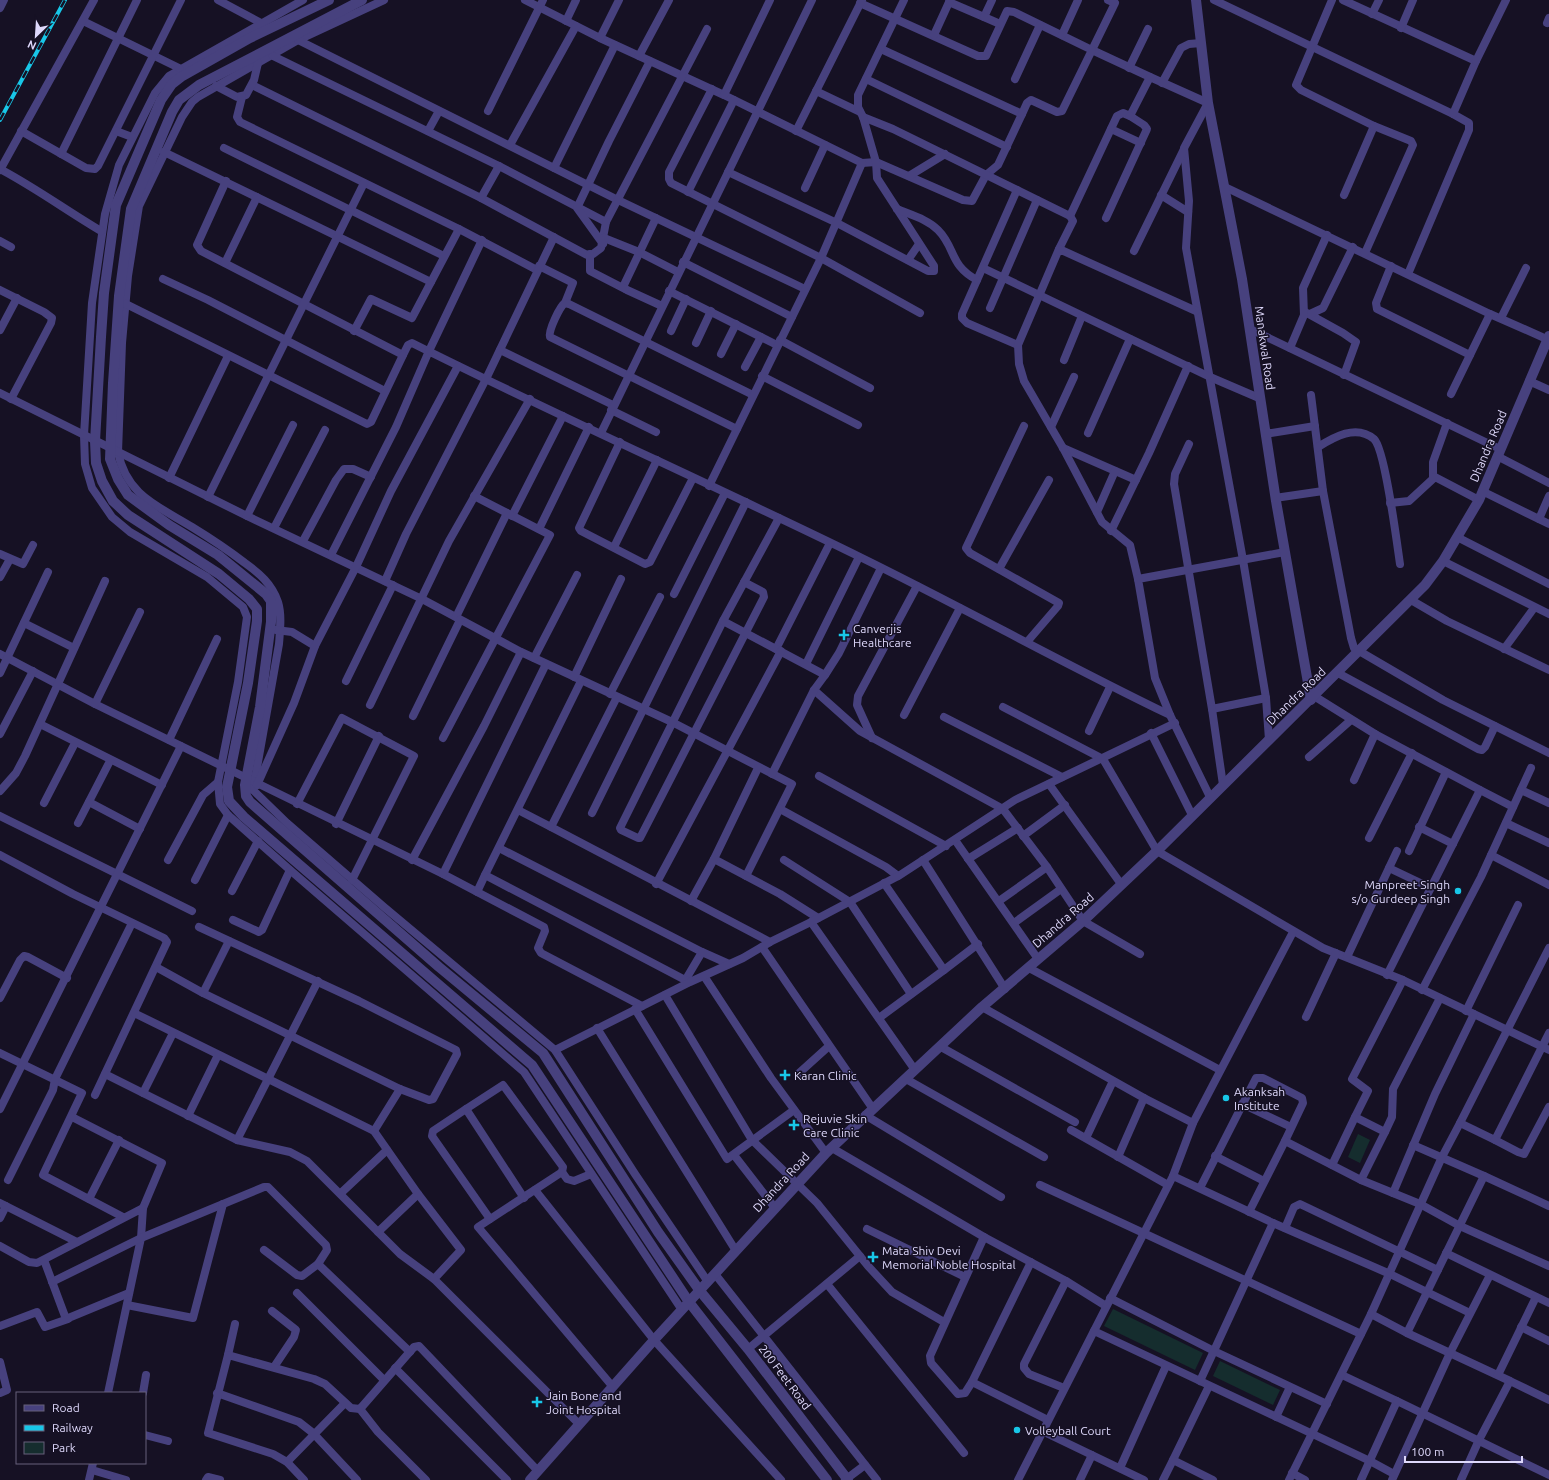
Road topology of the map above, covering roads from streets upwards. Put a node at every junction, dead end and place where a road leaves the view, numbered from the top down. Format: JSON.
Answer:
{"nodes":[{"id":1,"x":4,"y":0,"type":"edge"},
{"id":2,"x":94,"y":0,"type":"edge"},
{"id":3,"x":137,"y":0,"type":"edge"},
{"id":4,"x":181,"y":0,"type":"edge"},
{"id":5,"x":218,"y":0,"type":"edge"},
{"id":6,"x":303,"y":0,"type":"edge"},
{"id":7,"x":329,"y":0,"type":"edge"},
{"id":8,"x":362,"y":0,"type":"edge"},
{"id":9,"x":384,"y":0,"type":"edge"},
{"id":10,"x":525,"y":0,"type":"edge"},
{"id":11,"x":576,"y":0,"type":"edge"},
{"id":12,"x":619,"y":0,"type":"edge"},
{"id":13,"x":669,"y":0,"type":"edge"},
{"id":14,"x":770,"y":0,"type":"edge"},
{"id":15,"x":812,"y":0,"type":"edge"},
{"id":16,"x":904,"y":0,"type":"edge"},
{"id":17,"x":992,"y":0,"type":"edge"},
{"id":18,"x":1078,"y":0,"type":"edge"},
{"id":19,"x":1196,"y":0,"type":"edge"},
{"id":20,"x":1214,"y":0,"type":"edge"},
{"id":21,"x":1332,"y":0,"type":"edge"},
{"id":22,"x":1343,"y":0,"type":"edge"},
{"id":23,"x":1379,"y":0,"type":"edge"},
{"id":24,"x":1413,"y":0,"type":"edge"},
{"id":25,"x":1506,"y":0,"type":"edge"},
{"id":26,"x":861,"y":1,"type":"edge"},
{"id":27,"x":950,"y":1,"type":"edge"},
{"id":28,"x":1113,"y":1,"type":"edge"},
{"id":29,"x":288,"y":3,"type":"edge"},
{"id":30,"x":541,"y":4,"type":"edge"},
{"id":31,"x":0,"y":8,"type":"edge"},
{"id":32,"x":1372,"y":14,"type":"junction"},
{"id":33,"x":984,"y":17,"type":"junction"},
{"id":34,"x":896,"y":18,"type":"junction"},
{"id":35,"x":83,"y":20,"type":"junction"},
{"id":36,"x":566,"y":21,"type":"junction"},
{"id":37,"x":261,"y":23,"type":"junction"},
{"id":38,"x":1000,"y":24,"type":"junction"},
{"id":39,"x":1040,"y":25,"type":"junction"},
{"id":40,"x":576,"y":26,"type":"junction"},
{"id":41,"x":1401,"y":28,"type":"junction"},
{"id":42,"x":707,"y":29,"type":"dead end"},
{"id":43,"x":1148,"y":29,"type":"dead end"},
{"id":44,"x":934,"y":35,"type":"junction"},
{"id":45,"x":1062,"y":35,"type":"junction"},
{"id":46,"x":119,"y":38,"type":"junction"},
{"id":47,"x":600,"y":38,"type":"junction"},
{"id":48,"x":298,"y":40,"type":"junction"},
{"id":49,"x":1201,"y":43,"type":"junction"},
{"id":50,"x":615,"y":45,"type":"junction"},
{"id":51,"x":1311,"y":46,"type":"junction"},
{"id":52,"x":881,"y":49,"type":"junction"},
{"id":53,"x":1092,"y":50,"type":"junction"},
{"id":54,"x":153,"y":55,"type":"junction"},
{"id":55,"x":273,"y":56,"type":"junction"},
{"id":56,"x":639,"y":56,"type":"junction"},
{"id":57,"x":650,"y":61,"type":"junction"},
{"id":58,"x":1476,"y":61,"type":"junction"},
{"id":59,"x":258,"y":62,"type":"junction"},
{"id":60,"x":179,"y":68,"type":"junction"},
{"id":61,"x":1129,"y":68,"type":"junction"},
{"id":62,"x":684,"y":77,"type":"junction"},
{"id":63,"x":1150,"y":77,"type":"junction"},
{"id":64,"x":866,"y":79,"type":"junction"},
{"id":65,"x":1015,"y":79,"type":"dead end"},
{"id":66,"x":1162,"y":83,"type":"junction"},
{"id":67,"x":252,"y":85,"type":"junction"},
{"id":68,"x":216,"y":86,"type":"junction"},
{"id":69,"x":712,"y":89,"type":"junction"},
{"id":70,"x":816,"y":92,"type":"junction"},
{"id":71,"x":724,"y":95,"type":"junction"},
{"id":72,"x":242,"y":97,"type":"junction"},
{"id":73,"x":734,"y":100,"type":"junction"},
{"id":74,"x":1208,"y":103,"type":"junction"},
{"id":75,"x":439,"y":111,"type":"junction"},
{"id":76,"x":488,"y":111,"type":"dead end"},
{"id":77,"x":758,"y":111,"type":"junction"},
{"id":78,"x":862,"y":114,"type":"junction"},
{"id":79,"x":1022,"y":114,"type":"junction"},
{"id":80,"x":1453,"y":114,"type":"junction"},
{"id":81,"x":1130,"y":116,"type":"junction"},
{"id":82,"x":1374,"y":126,"type":"junction"},
{"id":83,"x":1111,"y":129,"type":"junction"},
{"id":84,"x":796,"y":130,"type":"junction"},
{"id":85,"x":21,"y":131,"type":"junction"},
{"id":86,"x":116,"y":131,"type":"junction"},
{"id":87,"x":428,"y":131,"type":"junction"},
{"id":88,"x":132,"y":137,"type":"junction"},
{"id":89,"x":1141,"y":143,"type":"junction"},
{"id":90,"x":510,"y":145,"type":"junction"},
{"id":91,"x":825,"y":145,"type":"junction"},
{"id":92,"x":1007,"y":147,"type":"junction"},
{"id":93,"x":224,"y":148,"type":"dead end"},
{"id":94,"x":1184,"y":148,"type":"junction"},
{"id":95,"x":164,"y":152,"type":"junction"},
{"id":96,"x":61,"y":154,"type":"junction"},
{"id":97,"x":945,"y":154,"type":"junction"},
{"id":98,"x":876,"y":162,"type":"junction"},
{"id":99,"x":862,"y":163,"type":"junction"},
{"id":100,"x":499,"y":166,"type":"junction"},
{"id":101,"x":554,"y":168,"type":"junction"},
{"id":102,"x":0,"y":170,"type":"edge"},
{"id":103,"x":728,"y":172,"type":"junction"},
{"id":104,"x":986,"y":175,"type":"junction"},
{"id":105,"x":909,"y":176,"type":"junction"},
{"id":106,"x":226,"y":181,"type":"junction"},
{"id":107,"x":364,"y":183,"type":"junction"},
{"id":108,"x":589,"y":185,"type":"junction"},
{"id":109,"x":1225,"y":187,"type":"junction"},
{"id":110,"x":805,"y":188,"type":"dead end"},
{"id":111,"x":1017,"y":190,"type":"junction"},
{"id":112,"x":688,"y":192,"type":"junction"},
{"id":113,"x":1161,"y":195,"type":"junction"},
{"id":114,"x":1344,"y":195,"type":"dead end"},
{"id":115,"x":257,"y":197,"type":"junction"},
{"id":116,"x":481,"y":198,"type":"junction"},
{"id":117,"x":618,"y":200,"type":"junction"},
{"id":118,"x":1037,"y":200,"type":"junction"},
{"id":119,"x":711,"y":204,"type":"junction"},
{"id":120,"x":577,"y":208,"type":"junction"},
{"id":121,"x":897,"y":209,"type":"junction"},
{"id":122,"x":351,"y":210,"type":"junction"},
{"id":123,"x":1188,"y":212,"type":"junction"},
{"id":124,"x":1070,"y":216,"type":"junction"},
{"id":125,"x":656,"y":218,"type":"junction"},
{"id":126,"x":1106,"y":218,"type":"dead end"},
{"id":127,"x":606,"y":222,"type":"junction"},
{"id":128,"x":837,"y":223,"type":"junction"},
{"id":129,"x":459,"y":229,"type":"junction"},
{"id":130,"x":101,"y":231,"type":"junction"},
{"id":131,"x":1327,"y":235,"type":"junction"},
{"id":132,"x":554,"y":237,"type":"junction"},
{"id":133,"x":696,"y":237,"type":"junction"},
{"id":134,"x":337,"y":238,"type":"junction"},
{"id":135,"x":482,"y":240,"type":"junction"},
{"id":136,"x":0,"y":241,"type":"edge"},
{"id":137,"x":603,"y":241,"type":"junction"},
{"id":138,"x":920,"y":244,"type":"junction"},
{"id":139,"x":11,"y":247,"type":"dead end"},
{"id":140,"x":1353,"y":247,"type":"junction"},
{"id":141,"x":1060,"y":249,"type":"junction"},
{"id":142,"x":1134,"y":251,"type":"dead end"},
{"id":143,"x":639,"y":252,"type":"junction"},
{"id":144,"x":1365,"y":253,"type":"junction"},
{"id":145,"x":590,"y":254,"type":"junction"},
{"id":146,"x":444,"y":256,"type":"junction"},
{"id":147,"x":821,"y":258,"type":"junction"},
{"id":148,"x":908,"y":260,"type":"junction"},
{"id":149,"x":683,"y":262,"type":"junction"},
{"id":150,"x":225,"y":263,"type":"junction"},
{"id":151,"x":1391,"y":266,"type":"junction"},
{"id":152,"x":538,"y":268,"type":"junction"},
{"id":153,"x":983,"y":268,"type":"junction"},
{"id":154,"x":1526,"y":268,"type":"dead end"},
{"id":155,"x":678,"y":272,"type":"junction"},
{"id":156,"x":1408,"y":274,"type":"junction"},
{"id":157,"x":162,"y":279,"type":"dead end"},
{"id":158,"x":1003,"y":279,"type":"junction"},
{"id":159,"x":977,"y":280,"type":"junction"},
{"id":160,"x":431,"y":282,"type":"junction"},
{"id":161,"x":625,"y":289,"type":"junction"},
{"id":162,"x":804,"y":289,"type":"junction"},
{"id":163,"x":0,"y":290,"type":"edge"},
{"id":164,"x":669,"y":291,"type":"junction"},
{"id":165,"x":1039,"y":296,"type":"junction"},
{"id":166,"x":17,"y":298,"type":"junction"},
{"id":167,"x":686,"y":299,"type":"junction"},
{"id":168,"x":566,"y":303,"type":"junction"},
{"id":169,"x":126,"y":304,"type":"junction"},
{"id":170,"x":302,"y":304,"type":"junction"},
{"id":171,"x":662,"y":306,"type":"junction"},
{"id":172,"x":990,"y":308,"type":"dead end"},
{"id":173,"x":711,"y":311,"type":"junction"},
{"id":174,"x":1196,"y":311,"type":"junction"},
{"id":175,"x":920,"y":313,"type":"dead end"},
{"id":176,"x":1307,"y":313,"type":"junction"},
{"id":177,"x":1490,"y":314,"type":"junction"},
{"id":178,"x":1082,"y":316,"type":"junction"},
{"id":179,"x":792,"y":317,"type":"junction"},
{"id":180,"x":1501,"y":318,"type":"junction"},
{"id":181,"x":736,"y":324,"type":"junction"},
{"id":182,"x":1250,"y":329,"type":"junction"},
{"id":183,"x":0,"y":330,"type":"edge"},
{"id":184,"x":354,"y":331,"type":"junction"},
{"id":185,"x":670,"y":331,"type":"dead end"},
{"id":186,"x":761,"y":337,"type":"junction"},
{"id":187,"x":1548,"y":338,"type":"edge"},
{"id":188,"x":1130,"y":339,"type":"junction"},
{"id":189,"x":284,"y":340,"type":"junction"},
{"id":190,"x":645,"y":340,"type":"junction"},
{"id":191,"x":696,"y":343,"type":"dead end"},
{"id":192,"x":779,"y":343,"type":"junction"},
{"id":193,"x":1018,"y":345,"type":"junction"},
{"id":194,"x":1290,"y":348,"type":"junction"},
{"id":195,"x":500,"y":350,"type":"junction"},
{"id":196,"x":429,"y":351,"type":"junction"},
{"id":197,"x":721,"y":354,"type":"dead end"},
{"id":198,"x":1470,"y":354,"type":"junction"},
{"id":199,"x":403,"y":355,"type":"junction"},
{"id":200,"x":228,"y":356,"type":"junction"},
{"id":201,"x":1064,"y":360,"type":"dead end"},
{"id":202,"x":458,"y":366,"type":"junction"},
{"id":203,"x":1188,"y":366,"type":"junction"},
{"id":204,"x":745,"y":367,"type":"dead end"},
{"id":205,"x":268,"y":375,"type":"junction"},
{"id":206,"x":628,"y":375,"type":"junction"},
{"id":207,"x":1344,"y":375,"type":"junction"},
{"id":208,"x":762,"y":376,"type":"junction"},
{"id":209,"x":1074,"y":377,"type":"dead end"},
{"id":210,"x":1210,"y":377,"type":"junction"},
{"id":211,"x":486,"y":379,"type":"junction"},
{"id":212,"x":1530,"y":381,"type":"junction"},
{"id":213,"x":870,"y":388,"type":"dead end"},
{"id":214,"x":1549,"y":390,"type":"edge"},
{"id":215,"x":385,"y":391,"type":"junction"},
{"id":216,"x":0,"y":393,"type":"edge"},
{"id":217,"x":1451,"y":394,"type":"dead end"},
{"id":218,"x":753,"y":395,"type":"junction"},
{"id":219,"x":1311,"y":395,"type":"dead end"},
{"id":220,"x":12,"y":398,"type":"junction"},
{"id":221,"x":1259,"y":398,"type":"junction"},
{"id":222,"x":530,"y":399,"type":"junction"},
{"id":223,"x":612,"y":408,"type":"junction"},
{"id":224,"x":563,"y":416,"type":"junction"},
{"id":225,"x":1447,"y":423,"type":"junction"},
{"id":226,"x":292,"y":425,"type":"dead end"},
{"id":227,"x":858,"y":425,"type":"dead end"},
{"id":228,"x":1024,"y":426,"type":"dead end"},
{"id":229,"x":1315,"y":426,"type":"junction"},
{"id":230,"x":589,"y":427,"type":"junction"},
{"id":231,"x":1051,"y":427,"type":"junction"},
{"id":232,"x":737,"y":429,"type":"junction"},
{"id":233,"x":326,"y":430,"type":"dead end"},
{"id":234,"x":656,"y":432,"type":"dead end"},
{"id":235,"x":600,"y":433,"type":"junction"},
{"id":236,"x":1088,"y":433,"type":"dead end"},
{"id":237,"x":1265,"y":434,"type":"junction"},
{"id":238,"x":84,"y":435,"type":"junction"},
{"id":239,"x":96,"y":441,"type":"junction"},
{"id":240,"x":620,"y":442,"type":"junction"},
{"id":241,"x":1190,"y":444,"type":"dead end"},
{"id":242,"x":1318,"y":447,"type":"junction"},
{"id":243,"x":1063,"y":448,"type":"junction"},
{"id":244,"x":114,"y":450,"type":"junction"},
{"id":245,"x":1499,"y":453,"type":"junction"},
{"id":246,"x":656,"y":460,"type":"junction"},
{"id":247,"x":1115,"y":470,"type":"junction"},
{"id":248,"x":371,"y":477,"type":"junction"},
{"id":249,"x":169,"y":478,"type":"junction"},
{"id":250,"x":693,"y":478,"type":"junction"},
{"id":251,"x":1433,"y":478,"type":"junction"},
{"id":252,"x":1048,"y":480,"type":"dead end"},
{"id":253,"x":1136,"y":480,"type":"junction"},
{"id":254,"x":1549,"y":483,"type":"edge"},
{"id":255,"x":709,"y":486,"type":"junction"},
{"id":256,"x":1324,"y":490,"type":"junction"},
{"id":257,"x":725,"y":493,"type":"junction"},
{"id":258,"x":1481,"y":495,"type":"junction"},
{"id":259,"x":474,"y":496,"type":"junction"},
{"id":260,"x":1549,"y":496,"type":"edge"},
{"id":261,"x":208,"y":497,"type":"junction"},
{"id":262,"x":1275,"y":498,"type":"junction"},
{"id":263,"x":746,"y":502,"type":"junction"},
{"id":264,"x":1390,"y":503,"type":"junction"},
{"id":265,"x":1097,"y":512,"type":"junction"},
{"id":266,"x":509,"y":515,"type":"junction"},
{"id":267,"x":247,"y":516,"type":"junction"},
{"id":268,"x":779,"y":518,"type":"junction"},
{"id":269,"x":1539,"y":519,"type":"junction"},
{"id":270,"x":1549,"y":524,"type":"edge"},
{"id":271,"x":274,"y":528,"type":"junction"},
{"id":272,"x":539,"y":529,"type":"junction"},
{"id":273,"x":1111,"y":531,"type":"junction"},
{"id":274,"x":1456,"y":537,"type":"junction"},
{"id":275,"x":303,"y":541,"type":"junction"},
{"id":276,"x":830,"y":543,"type":"junction"},
{"id":277,"x":33,"y":545,"type":"dead end"},
{"id":278,"x":614,"y":547,"type":"junction"},
{"id":279,"x":1285,"y":552,"type":"junction"},
{"id":280,"x":0,"y":554,"type":"edge"},
{"id":281,"x":331,"y":555,"type":"junction"},
{"id":282,"x":859,"y":557,"type":"junction"},
{"id":283,"x":10,"y":559,"type":"junction"},
{"id":284,"x":1243,"y":560,"type":"junction"},
{"id":285,"x":1442,"y":561,"type":"junction"},
{"id":286,"x":1400,"y":564,"type":"dead end"},
{"id":287,"x":356,"y":567,"type":"junction"},
{"id":288,"x":881,"y":568,"type":"junction"},
{"id":289,"x":999,"y":569,"type":"junction"},
{"id":290,"x":1188,"y":570,"type":"junction"},
{"id":291,"x":48,"y":572,"type":"dead end"},
{"id":292,"x":577,"y":575,"type":"dead end"},
{"id":293,"x":0,"y":577,"type":"edge"},
{"id":294,"x":621,"y":579,"type":"dead end"},
{"id":295,"x":1138,"y":579,"type":"junction"},
{"id":296,"x":105,"y":581,"type":"dead end"},
{"id":297,"x":744,"y":582,"type":"junction"},
{"id":298,"x":389,"y":583,"type":"junction"},
{"id":299,"x":1549,"y":584,"type":"edge"},
{"id":300,"x":918,"y":586,"type":"junction"},
{"id":301,"x":674,"y":594,"type":"dead end"},
{"id":302,"x":660,"y":597,"type":"dead end"},
{"id":303,"x":422,"y":599,"type":"junction"},
{"id":304,"x":1411,"y":600,"type":"junction"},
{"id":305,"x":960,"y":608,"type":"junction"},
{"id":306,"x":1534,"y":608,"type":"junction"},
{"id":307,"x":140,"y":612,"type":"dead end"},
{"id":308,"x":1549,"y":614,"type":"edge"},
{"id":309,"x":458,"y":619,"type":"junction"},
{"id":310,"x":724,"y":622,"type":"junction"},
{"id":311,"x":24,"y":623,"type":"junction"},
{"id":312,"x":275,"y":630,"type":"junction"},
{"id":313,"x":746,"y":632,"type":"junction"},
{"id":314,"x":496,"y":638,"type":"junction"},
{"id":315,"x":217,"y":640,"type":"dead end"},
{"id":316,"x":1027,"y":642,"type":"junction"},
{"id":317,"x":315,"y":646,"type":"junction"},
{"id":318,"x":74,"y":648,"type":"junction"},
{"id":319,"x":1504,"y":649,"type":"junction"},
{"id":320,"x":779,"y":650,"type":"junction"},
{"id":321,"x":521,"y":652,"type":"junction"},
{"id":322,"x":1359,"y":652,"type":"junction"},
{"id":323,"x":4,"y":655,"type":"edge"},
{"id":324,"x":534,"y":658,"type":"junction"},
{"id":325,"x":546,"y":664,"type":"junction"},
{"id":326,"x":806,"y":664,"type":"junction"},
{"id":327,"x":1549,"y":670,"type":"edge"},
{"id":328,"x":33,"y":671,"type":"junction"},
{"id":329,"x":0,"y":673,"type":"edge"},
{"id":330,"x":1338,"y":673,"type":"junction"},
{"id":331,"x":825,"y":675,"type":"junction"},
{"id":332,"x":577,"y":679,"type":"junction"},
{"id":333,"x":346,"y":681,"type":"dead end"},
{"id":334,"x":58,"y":684,"type":"junction"},
{"id":335,"x":1110,"y":686,"type":"junction"},
{"id":336,"x":814,"y":690,"type":"junction"},
{"id":337,"x":613,"y":695,"type":"junction"},
{"id":338,"x":1266,"y":698,"type":"junction"},
{"id":339,"x":1313,"y":698,"type":"junction"},
{"id":340,"x":95,"y":704,"type":"junction"},
{"id":341,"x":370,"y":705,"type":"dead end"},
{"id":342,"x":1003,"y":707,"type":"dead end"},
{"id":343,"x":642,"y":708,"type":"junction"},
{"id":344,"x":1212,"y":709,"type":"junction"},
{"id":345,"x":904,"y":715,"type":"dead end"},
{"id":346,"x":1170,"y":715,"type":"junction"},
{"id":347,"x":413,"y":716,"type":"dead end"},
{"id":348,"x":944,"y":717,"type":"dead end"},
{"id":349,"x":1351,"y":720,"type":"junction"},
{"id":350,"x":672,"y":722,"type":"junction"},
{"id":351,"x":1175,"y":723,"type":"junction"},
{"id":352,"x":40,"y":724,"type":"junction"},
{"id":353,"x":1495,"y":726,"type":"junction"},
{"id":354,"x":1089,"y":731,"type":"dead end"},
{"id":355,"x":694,"y":733,"type":"junction"},
{"id":356,"x":1151,"y":733,"type":"junction"},
{"id":357,"x":0,"y":734,"type":"edge"},
{"id":358,"x":1375,"y":734,"type":"junction"},
{"id":359,"x":379,"y":736,"type":"junction"},
{"id":360,"x":443,"y":738,"type":"dead end"},
{"id":361,"x":872,"y":738,"type":"junction"},
{"id":362,"x":169,"y":740,"type":"junction"},
{"id":363,"x":1269,"y":740,"type":"junction"},
{"id":364,"x":75,"y":743,"type":"junction"},
{"id":365,"x":181,"y":746,"type":"junction"},
{"id":366,"x":728,"y":752,"type":"junction"},
{"id":367,"x":1412,"y":753,"type":"junction"},
{"id":368,"x":1549,"y":753,"type":"edge"},
{"id":369,"x":1309,"y":757,"type":"dead end"},
{"id":370,"x":1103,"y":759,"type":"junction"},
{"id":371,"x":110,"y":761,"type":"junction"},
{"id":372,"x":758,"y":768,"type":"junction"},
{"id":373,"x":1531,"y":768,"type":"dead end"},
{"id":374,"x":225,"y":769,"type":"junction"},
{"id":375,"x":1446,"y":772,"type":"junction"},
{"id":376,"x":772,"y":774,"type":"junction"},
{"id":377,"x":819,"y":776,"type":"dead end"},
{"id":378,"x":1062,"y":777,"type":"junction"},
{"id":379,"x":1354,"y":780,"type":"dead end"},
{"id":380,"x":218,"y":782,"type":"junction"},
{"id":381,"x":252,"y":782,"type":"junction"},
{"id":382,"x":1049,"y":784,"type":"junction"},
{"id":383,"x":1223,"y":784,"type":"junction"},
{"id":384,"x":162,"y":785,"type":"junction"},
{"id":385,"x":1480,"y":790,"type":"junction"},
{"id":386,"x":1521,"y":790,"type":"junction"},
{"id":387,"x":0,"y":791,"type":"edge"},
{"id":388,"x":1210,"y":797,"type":"junction"},
{"id":389,"x":89,"y":802,"type":"junction"},
{"id":390,"x":44,"y":803,"type":"dead end"},
{"id":391,"x":1549,"y":803,"type":"edge"},
{"id":392,"x":297,"y":804,"type":"junction"},
{"id":393,"x":1065,"y":805,"type":"junction"},
{"id":394,"x":1513,"y":807,"type":"junction"},
{"id":395,"x":780,"y":809,"type":"junction"},
{"id":396,"x":1003,"y":809,"type":"junction"},
{"id":397,"x":518,"y":810,"type":"junction"},
{"id":398,"x":592,"y":813,"type":"dead end"},
{"id":399,"x":228,"y":815,"type":"junction"},
{"id":400,"x":1192,"y":815,"type":"junction"},
{"id":401,"x":0,"y":816,"type":"edge"},
{"id":402,"x":78,"y":823,"type":"dead end"},
{"id":403,"x":1506,"y":823,"type":"junction"},
{"id":404,"x":336,"y":824,"type":"junction"},
{"id":405,"x":551,"y":827,"type":"junction"},
{"id":406,"x":1420,"y":827,"type":"junction"},
{"id":407,"x":1018,"y":828,"type":"junction"},
{"id":408,"x":140,"y":829,"type":"junction"},
{"id":409,"x":1024,"y":836,"type":"junction"},
{"id":410,"x":1369,"y":838,"type":"dead end"},
{"id":411,"x":955,"y":840,"type":"junction"},
{"id":412,"x":258,"y":841,"type":"junction"},
{"id":413,"x":372,"y":841,"type":"junction"},
{"id":414,"x":1549,"y":843,"type":"edge"},
{"id":415,"x":1453,"y":844,"type":"junction"},
{"id":416,"x":946,"y":846,"type":"junction"},
{"id":417,"x":499,"y":848,"type":"junction"},
{"id":418,"x":1157,"y":851,"type":"junction"},
{"id":419,"x":1397,"y":851,"type":"dead end"},
{"id":420,"x":1409,"y":851,"type":"dead end"},
{"id":421,"x":0,"y":855,"type":"edge"},
{"id":422,"x":1491,"y":855,"type":"junction"},
{"id":423,"x":714,"y":859,"type":"junction"},
{"id":424,"x":968,"y":859,"type":"junction"},
{"id":425,"x":168,"y":860,"type":"dead end"},
{"id":426,"x":412,"y":860,"type":"junction"},
{"id":427,"x":784,"y":860,"type":"dead end"},
{"id":428,"x":923,"y":860,"type":"junction"},
{"id":429,"x":1047,"y":867,"type":"junction"},
{"id":430,"x":1389,"y":868,"type":"junction"},
{"id":431,"x":290,"y":870,"type":"junction"},
{"id":432,"x":118,"y":874,"type":"junction"},
{"id":433,"x":443,"y":874,"type":"junction"},
{"id":434,"x":486,"y":875,"type":"junction"},
{"id":435,"x":746,"y":876,"type":"junction"},
{"id":436,"x":898,"y":876,"type":"junction"},
{"id":437,"x":195,"y":880,"type":"dead end"},
{"id":438,"x":352,"y":880,"type":"junction"},
{"id":439,"x":884,"y":883,"type":"junction"},
{"id":440,"x":656,"y":884,"type":"junction"},
{"id":441,"x":1121,"y":884,"type":"junction"},
{"id":442,"x":1549,"y":885,"type":"edge"},
{"id":443,"x":1061,"y":888,"type":"junction"},
{"id":444,"x":1431,"y":888,"type":"junction"},
{"id":445,"x":232,"y":891,"type":"dead end"},
{"id":446,"x":477,"y":892,"type":"junction"},
{"id":447,"x":691,"y":901,"type":"junction"},
{"id":448,"x":998,"y":901,"type":"junction"},
{"id":449,"x":850,"y":902,"type":"junction"},
{"id":450,"x":1518,"y":905,"type":"dead end"},
{"id":451,"x":101,"y":908,"type":"junction"},
{"id":452,"x":192,"y":911,"type":"dead end"},
{"id":453,"x":233,"y":920,"type":"dead end"},
{"id":454,"x":815,"y":920,"type":"junction"},
{"id":455,"x":1083,"y":921,"type":"junction"},
{"id":456,"x":132,"y":923,"type":"junction"},
{"id":457,"x":1014,"y":923,"type":"junction"},
{"id":458,"x":199,"y":927,"type":"dead end"},
{"id":459,"x":1293,"y":932,"type":"junction"},
{"id":460,"x":229,"y":941,"type":"junction"},
{"id":461,"x":770,"y":942,"type":"junction"},
{"id":462,"x":978,"y":944,"type":"junction"},
{"id":463,"x":762,"y":947,"type":"junction"},
{"id":464,"x":1549,"y":948,"type":"edge"},
{"id":465,"x":702,"y":952,"type":"junction"},
{"id":466,"x":1336,"y":953,"type":"junction"},
{"id":467,"x":1140,"y":954,"type":"dead end"},
{"id":468,"x":1347,"y":957,"type":"junction"},
{"id":469,"x":1038,"y":959,"type":"junction"},
{"id":470,"x":729,"y":964,"type":"junction"},
{"id":471,"x":156,"y":968,"type":"junction"},
{"id":472,"x":1029,"y":968,"type":"junction"},
{"id":473,"x":944,"y":970,"type":"junction"},
{"id":474,"x":1387,"y":975,"type":"junction"},
{"id":475,"x":704,"y":976,"type":"junction"},
{"id":476,"x":67,"y":978,"type":"junction"},
{"id":477,"x":1403,"y":980,"type":"junction"},
{"id":478,"x":318,"y":981,"type":"junction"},
{"id":479,"x":688,"y":981,"type":"junction"},
{"id":480,"x":1005,"y":989,"type":"junction"},
{"id":481,"x":1422,"y":990,"type":"junction"},
{"id":482,"x":203,"y":993,"type":"junction"},
{"id":483,"x":911,"y":994,"type":"junction"},
{"id":484,"x":665,"y":995,"type":"junction"},
{"id":485,"x":0,"y":998,"type":"edge"},
{"id":486,"x":1440,"y":998,"type":"junction"},
{"id":487,"x":982,"y":1007,"type":"junction"},
{"id":488,"x":639,"y":1008,"type":"junction"},
{"id":489,"x":1470,"y":1012,"type":"junction"},
{"id":490,"x":134,"y":1013,"type":"junction"},
{"id":491,"x":1306,"y":1017,"type":"dead end"},
{"id":492,"x":879,"y":1018,"type":"junction"},
{"id":493,"x":596,"y":1028,"type":"junction"},
{"id":494,"x":1506,"y":1030,"type":"junction"},
{"id":495,"x":173,"y":1033,"type":"junction"},
{"id":496,"x":1549,"y":1033,"type":"edge"},
{"id":497,"x":290,"y":1036,"type":"junction"},
{"id":498,"x":829,"y":1046,"type":"junction"},
{"id":499,"x":941,"y":1047,"type":"junction"},
{"id":500,"x":1546,"y":1048,"type":"edge"},
{"id":501,"x":555,"y":1050,"type":"junction"},
{"id":502,"x":0,"y":1053,"type":"edge"},
{"id":503,"x":218,"y":1055,"type":"junction"},
{"id":504,"x":23,"y":1064,"type":"junction"},
{"id":505,"x":915,"y":1070,"type":"junction"},
{"id":506,"x":1220,"y":1070,"type":"junction"},
{"id":507,"x":105,"y":1074,"type":"junction"},
{"id":508,"x":798,"y":1074,"type":"dead end"},
{"id":509,"x":55,"y":1079,"type":"junction"},
{"id":510,"x":268,"y":1079,"type":"junction"},
{"id":511,"x":906,"y":1079,"type":"junction"},
{"id":512,"x":1113,"y":1081,"type":"junction"},
{"id":513,"x":400,"y":1089,"type":"junction"},
{"id":514,"x":143,"y":1093,"type":"junction"},
{"id":515,"x":95,"y":1095,"type":"dead end"},
{"id":516,"x":1144,"y":1098,"type":"junction"},
{"id":517,"x":1242,"y":1104,"type":"junction"},
{"id":518,"x":1549,"y":1107,"type":"edge"},
{"id":519,"x":0,"y":1109,"type":"edge"},
{"id":520,"x":466,"y":1109,"type":"junction"},
{"id":521,"x":794,"y":1110,"type":"junction"},
{"id":522,"x":869,"y":1112,"type":"junction"},
{"id":523,"x":188,"y":1116,"type":"junction"},
{"id":524,"x":72,"y":1117,"type":"junction"},
{"id":525,"x":1355,"y":1117,"type":"junction"},
{"id":526,"x":1075,"y":1122,"type":"dead end"},
{"id":527,"x":1193,"y":1122,"type":"junction"},
{"id":528,"x":1460,"y":1123,"type":"junction"},
{"id":529,"x":1291,"y":1127,"type":"junction"},
{"id":530,"x":1071,"y":1130,"type":"dead end"},
{"id":531,"x":374,"y":1131,"type":"junction"},
{"id":532,"x":1385,"y":1132,"type":"junction"},
{"id":533,"x":1086,"y":1138,"type":"junction"},
{"id":534,"x":119,"y":1140,"type":"junction"},
{"id":535,"x":237,"y":1140,"type":"junction"},
{"id":536,"x":752,"y":1140,"type":"junction"},
{"id":537,"x":1495,"y":1140,"type":"junction"},
{"id":538,"x":1285,"y":1141,"type":"junction"},
{"id":539,"x":1413,"y":1145,"type":"junction"},
{"id":540,"x":387,"y":1150,"type":"junction"},
{"id":541,"x":829,"y":1150,"type":"junction"},
{"id":542,"x":734,"y":1155,"type":"junction"},
{"id":543,"x":1215,"y":1156,"type":"junction"},
{"id":544,"x":1044,"y":1157,"type":"dead end"},
{"id":545,"x":1118,"y":1157,"type":"junction"},
{"id":546,"x":1442,"y":1157,"type":"junction"},
{"id":547,"x":1332,"y":1165,"type":"junction"},
{"id":548,"x":562,"y":1172,"type":"junction"},
{"id":549,"x":591,"y":1174,"type":"junction"},
{"id":550,"x":1173,"y":1176,"type":"junction"},
{"id":551,"x":1484,"y":1176,"type":"junction"},
{"id":552,"x":8,"y":1180,"type":"dead end"},
{"id":553,"x":1362,"y":1180,"type":"junction"},
{"id":554,"x":1264,"y":1181,"type":"junction"},
{"id":555,"x":797,"y":1183,"type":"junction"},
{"id":556,"x":1040,"y":1185,"type":"dead end"},
{"id":557,"x":1168,"y":1185,"type":"junction"},
{"id":558,"x":1200,"y":1188,"type":"junction"},
{"id":559,"x":535,"y":1190,"type":"junction"},
{"id":560,"x":341,"y":1193,"type":"junction"},
{"id":561,"x":1393,"y":1193,"type":"junction"},
{"id":562,"x":418,"y":1194,"type":"junction"},
{"id":563,"x":1001,"y":1197,"type":"dead end"},
{"id":564,"x":524,"y":1198,"type":"junction"},
{"id":565,"x":89,"y":1199,"type":"junction"},
{"id":566,"x":224,"y":1204,"type":"junction"},
{"id":567,"x":1420,"y":1204,"type":"junction"},
{"id":568,"x":3,"y":1205,"type":"edge"},
{"id":569,"x":1549,"y":1206,"type":"edge"},
{"id":570,"x":143,"y":1208,"type":"junction"},
{"id":571,"x":775,"y":1208,"type":"junction"},
{"id":572,"x":1249,"y":1212,"type":"junction"},
{"id":573,"x":124,"y":1217,"type":"junction"},
{"id":574,"x":0,"y":1218,"type":"edge"},
{"id":575,"x":490,"y":1219,"type":"junction"},
{"id":576,"x":1273,"y":1223,"type":"junction"},
{"id":577,"x":1460,"y":1226,"type":"junction"},
{"id":578,"x":1285,"y":1228,"type":"junction"},
{"id":579,"x":867,"y":1229,"type":"dead end"},
{"id":580,"x":378,"y":1232,"type":"junction"},
{"id":581,"x":1143,"y":1234,"type":"junction"},
{"id":582,"x":984,"y":1237,"type":"junction"},
{"id":583,"x":141,"y":1238,"type":"junction"},
{"id":584,"x":76,"y":1242,"type":"junction"},
{"id":585,"x":0,"y":1246,"type":"edge"},
{"id":586,"x":264,"y":1250,"type":"dead end"},
{"id":587,"x":736,"y":1251,"type":"junction"},
{"id":588,"x":1399,"y":1252,"type":"junction"},
{"id":589,"x":1446,"y":1253,"type":"junction"},
{"id":590,"x":860,"y":1256,"type":"junction"},
{"id":591,"x":44,"y":1260,"type":"junction"},
{"id":592,"x":1031,"y":1262,"type":"junction"},
{"id":593,"x":318,"y":1264,"type":"junction"},
{"id":594,"x":1549,"y":1266,"type":"edge"},
{"id":595,"x":1438,"y":1270,"type":"junction"},
{"id":596,"x":1390,"y":1274,"type":"junction"},
{"id":597,"x":1490,"y":1274,"type":"junction"},
{"id":598,"x":965,"y":1277,"type":"junction"},
{"id":599,"x":712,"y":1278,"type":"junction"},
{"id":600,"x":434,"y":1279,"type":"junction"},
{"id":601,"x":1066,"y":1280,"type":"junction"},
{"id":602,"x":1246,"y":1280,"type":"junction"},
{"id":603,"x":52,"y":1282,"type":"junction"},
{"id":604,"x":827,"y":1284,"type":"junction"},
{"id":605,"x":700,"y":1291,"type":"junction"},
{"id":606,"x":129,"y":1292,"type":"junction"},
{"id":607,"x":1427,"y":1292,"type":"junction"},
{"id":608,"x":297,"y":1293,"type":"dead end"},
{"id":609,"x":1536,"y":1296,"type":"junction"},
{"id":610,"x":1110,"y":1298,"type":"junction"},
{"id":611,"x":1549,"y":1303,"type":"edge"},
{"id":612,"x":127,"y":1305,"type":"junction"},
{"id":613,"x":686,"y":1306,"type":"junction"},
{"id":614,"x":1106,"y":1306,"type":"junction"},
{"id":615,"x":272,"y":1311,"type":"dead end"},
{"id":616,"x":1470,"y":1313,"type":"junction"},
{"id":617,"x":1371,"y":1314,"type":"junction"},
{"id":618,"x":68,"y":1319,"type":"junction"},
{"id":619,"x":944,"y":1322,"type":"junction"},
{"id":620,"x":235,"y":1324,"type":"dead end"},
{"id":621,"x":0,"y":1326,"type":"edge"},
{"id":622,"x":1521,"y":1327,"type":"junction"},
{"id":623,"x":1094,"y":1332,"type":"junction"},
{"id":624,"x":1407,"y":1333,"type":"junction"},
{"id":625,"x":1361,"y":1334,"type":"junction"},
{"id":626,"x":764,"y":1335,"type":"junction"},
{"id":627,"x":654,"y":1340,"type":"junction"},
{"id":628,"x":1549,"y":1341,"type":"edge"},
{"id":629,"x":748,"y":1349,"type":"junction"},
{"id":630,"x":1214,"y":1351,"type":"junction"},
{"id":631,"x":410,"y":1352,"type":"junction"},
{"id":632,"x":1450,"y":1353,"type":"junction"},
{"id":633,"x":228,"y":1355,"type":"junction"},
{"id":634,"x":0,"y":1362,"type":"edge"},
{"id":635,"x":1166,"y":1366,"type":"junction"},
{"id":636,"x":274,"y":1367,"type":"junction"},
{"id":637,"x":395,"y":1368,"type":"junction"},
{"id":638,"x":146,"y":1375,"type":"dead end"},
{"id":639,"x":1342,"y":1375,"type":"junction"},
{"id":640,"x":1498,"y":1375,"type":"junction"},
{"id":641,"x":384,"y":1380,"type":"junction"},
{"id":642,"x":1200,"y":1381,"type":"junction"},
{"id":643,"x":1510,"y":1381,"type":"junction"},
{"id":644,"x":972,"y":1382,"type":"junction"},
{"id":645,"x":1209,"y":1386,"type":"junction"},
{"id":646,"x":613,"y":1387,"type":"junction"},
{"id":647,"x":1290,"y":1387,"type":"junction"},
{"id":648,"x":1064,"y":1388,"type":"junction"},
{"id":649,"x":108,"y":1392,"type":"edge"},
{"id":650,"x":143,"y":1392,"type":"edge"},
{"id":651,"x":0,"y":1393,"type":"edge"},
{"id":652,"x":217,"y":1393,"type":"junction"},
{"id":653,"x":1549,"y":1400,"type":"edge"},
{"id":654,"x":1397,"y":1401,"type":"junction"},
{"id":655,"x":345,"y":1403,"type":"junction"},
{"id":656,"x":1327,"y":1404,"type":"junction"},
{"id":657,"x":360,"y":1408,"type":"junction"},
{"id":658,"x":1422,"y":1413,"type":"junction"},
{"id":659,"x":1276,"y":1417,"type":"junction"},
{"id":660,"x":1048,"y":1420,"type":"junction"},
{"id":661,"x":579,"y":1424,"type":"junction"},
{"id":662,"x":1042,"y":1431,"type":"junction"},
{"id":663,"x":313,"y":1433,"type":"junction"},
{"id":664,"x":1312,"y":1434,"type":"junction"},
{"id":665,"x":146,"y":1435,"type":"edge"},
{"id":666,"x":1479,"y":1440,"type":"junction"},
{"id":667,"x":168,"y":1441,"type":"dead end"},
{"id":668,"x":964,"y":1454,"type":"dead end"},
{"id":669,"x":1092,"y":1455,"type":"junction"},
{"id":670,"x":1173,"y":1460,"type":"junction"},
{"id":671,"x":1370,"y":1461,"type":"junction"},
{"id":672,"x":287,"y":1462,"type":"junction"},
{"id":673,"x":865,"y":1465,"type":"junction"},
{"id":674,"x":92,"y":1466,"type":"edge"},
{"id":675,"x":1120,"y":1468,"type":"junction"},
{"id":676,"x":538,"y":1471,"type":"junction"},
{"id":677,"x":1549,"y":1475,"type":"edge"},
{"id":678,"x":1291,"y":1477,"type":"edge"},
{"id":679,"x":1393,"y":1477,"type":"edge"},
{"id":680,"x":89,"y":1480,"type":"edge"},
{"id":681,"x":126,"y":1480,"type":"edge"},
{"id":682,"x":206,"y":1480,"type":"edge"},
{"id":683,"x":220,"y":1480,"type":"edge"},
{"id":684,"x":304,"y":1480,"type":"edge"},
{"id":685,"x":357,"y":1480,"type":"edge"},
{"id":686,"x":426,"y":1480,"type":"edge"},
{"id":687,"x":507,"y":1480,"type":"edge"},
{"id":688,"x":530,"y":1480,"type":"edge"},
{"id":689,"x":781,"y":1480,"type":"edge"},
{"id":690,"x":827,"y":1480,"type":"edge"},
{"id":691,"x":847,"y":1480,"type":"edge"},
{"id":692,"x":877,"y":1480,"type":"edge"},
{"id":693,"x":1018,"y":1480,"type":"edge"},
{"id":694,"x":1080,"y":1480,"type":"edge"},
{"id":695,"x":1144,"y":1480,"type":"edge"},
{"id":696,"x":1163,"y":1480,"type":"edge"},
{"id":697,"x":1213,"y":1480,"type":"edge"},
{"id":698,"x":1305,"y":1480,"type":"edge"},
{"id":699,"x":1361,"y":1480,"type":"edge"},
{"id":700,"x":1461,"y":1480,"type":"edge"}],
"edges":[{"from":1,"to":31,"type":"street"},
{"from":2,"to":35,"type":"street"},
{"from":3,"to":46,"type":"street"},
{"from":4,"to":54,"type":"street"},
{"from":5,"to":37,"type":"street"},
{"from":6,"to":29,"type":"street"},
{"from":7,"to":239,"type":"street"},
{"from":8,"to":244,"type":"street","name":"200 Feet Road"},
{"from":9,"to":48,"type":"street"},
{"from":10,"to":30,"type":"street"},
{"from":11,"to":36,"type":"street"},
{"from":12,"to":47,"type":"street"},
{"from":13,"to":56,"type":"street"},
{"from":14,"to":71,"type":"street"},
{"from":15,"to":77,"type":"street"},
{"from":16,"to":34,"type":"street"},
{"from":17,"to":33,"type":"street"},
{"from":18,"to":45,"type":"street"},
{"from":19,"to":49,"type":"street","name":"Manakwal Road"},
{"from":20,"to":51,"type":"street"},
{"from":21,"to":51,"type":"street"},
{"from":22,"to":32,"type":"street"},
{"from":23,"to":32,"type":"street"},
{"from":24,"to":41,"type":"street"},
{"from":25,"to":58,"type":"street"},
{"from":26,"to":34,"type":"street"},
{"from":26,"to":70,"type":"street"},
{"from":27,"to":33,"type":"street"},
{"from":27,"to":44,"type":"street"},
{"from":28,"to":53,"type":"street"},
{"from":29,"to":37,"type":"street"},
{"from":30,"to":36,"type":"street"},
{"from":30,"to":76,"type":"street"},
{"from":32,"to":41,"type":"street"},
{"from":33,"to":38,"type":"street"},
{"from":34,"to":44,"type":"street"},
{"from":34,"to":52,"type":"street"},
{"from":35,"to":46,"type":"street"},
{"from":35,"to":85,"type":"street"},
{"from":36,"to":40,"type":"street"},
{"from":37,"to":60,"type":"street"},
{"from":38,"to":39,"type":"street"},
{"from":38,"to":44,"type":"street"},
{"from":39,"to":45,"type":"street"},
{"from":39,"to":65,"type":"street"},
{"from":40,"to":47,"type":"street"},
{"from":40,"to":90,"type":"street"},
{"from":41,"to":58,"type":"street"},
{"from":42,"to":62,"type":"street"},
{"from":43,"to":61,"type":"street"},
{"from":45,"to":53,"type":"street"},
{"from":46,"to":54,"type":"street"},
{"from":46,"to":96,"type":"street"},
{"from":47,"to":50,"type":"street"},
{"from":48,"to":55,"type":"street"},
{"from":48,"to":75,"type":"street"},
{"from":49,"to":66,"type":"street"},
{"from":49,"to":74,"type":"street","name":"Manakwal Road"},
{"from":50,"to":56,"type":"street"},
{"from":50,"to":101,"type":"street"},
{"from":51,"to":80,"type":"street"},
{"from":51,"to":82,"type":"street"},
{"from":52,"to":64,"type":"street"},
{"from":52,"to":79,"type":"street"},
{"from":53,"to":61,"type":"street"},
{"from":53,"to":79,"type":"street"},
{"from":54,"to":60,"type":"street"},
{"from":54,"to":86,"type":"street"},
{"from":55,"to":59,"type":"street"},
{"from":55,"to":87,"type":"street"},
{"from":56,"to":57,"type":"street"},
{"from":57,"to":62,"type":"street"},
{"from":57,"to":108,"type":"street"},
{"from":58,"to":80,"type":"street"},
{"from":59,"to":67,"type":"street"},
{"from":59,"to":68,"type":"street"},
{"from":60,"to":88,"type":"street"},
{"from":61,"to":63,"type":"street"},
{"from":62,"to":69,"type":"street"},
{"from":62,"to":117,"type":"street"},
{"from":63,"to":66,"type":"street"},
{"from":63,"to":81,"type":"street"},
{"from":64,"to":78,"type":"street"},
{"from":64,"to":92,"type":"street"},
{"from":66,"to":74,"type":"street"},
{"from":67,"to":72,"type":"street"},
{"from":67,"to":116,"type":"street"},
{"from":68,"to":72,"type":"street"},
{"from":68,"to":95,"type":"street"},
{"from":69,"to":71,"type":"street"},
{"from":69,"to":112,"type":"street"},
{"from":70,"to":78,"type":"street"},
{"from":70,"to":84,"type":"street"},
{"from":71,"to":73,"type":"street"},
{"from":72,"to":107,"type":"street"},
{"from":73,"to":77,"type":"street"},
{"from":73,"to":112,"type":"street"},
{"from":74,"to":94,"type":"street"},
{"from":74,"to":109,"type":"street","name":"Manakwal Road"},
{"from":75,"to":87,"type":"street"},
{"from":75,"to":90,"type":"street"},
{"from":77,"to":84,"type":"street"},
{"from":77,"to":103,"type":"street"},
{"from":78,"to":97,"type":"street"},
{"from":78,"to":98,"type":"street"},
{"from":79,"to":92,"type":"street"},
{"from":80,"to":156,"type":"street"},
{"from":81,"to":83,"type":"street"},
{"from":81,"to":89,"type":"street"},
{"from":82,"to":114,"type":"street"},
{"from":82,"to":144,"type":"street"},
{"from":83,"to":89,"type":"street"},
{"from":83,"to":124,"type":"street"},
{"from":84,"to":91,"type":"street"},
{"from":85,"to":96,"type":"street"},
{"from":85,"to":102,"type":"street"},
{"from":86,"to":88,"type":"street"},
{"from":86,"to":96,"type":"street"},
{"from":87,"to":100,"type":"street"},
{"from":88,"to":130,"type":"street"},
{"from":89,"to":126,"type":"street"},
{"from":90,"to":101,"type":"street"},
{"from":91,"to":99,"type":"street"},
{"from":91,"to":110,"type":"street"},
{"from":92,"to":104,"type":"street"},
{"from":93,"to":122,"type":"street"},
{"from":94,"to":113,"type":"street"},
{"from":94,"to":123,"type":"street"},
{"from":95,"to":106,"type":"street"},
{"from":95,"to":169,"type":"street"},
{"from":97,"to":104,"type":"street"},
{"from":97,"to":105,"type":"street"},
{"from":98,"to":99,"type":"street"},
{"from":98,"to":105,"type":"street"},
{"from":98,"to":121,"type":"street"},
{"from":99,"to":128,"type":"street"},
{"from":100,"to":116,"type":"street"},
{"from":100,"to":120,"type":"street"},
{"from":101,"to":108,"type":"street"},
{"from":102,"to":130,"type":"street"},
{"from":103,"to":119,"type":"street"},
{"from":103,"to":128,"type":"street"},
{"from":104,"to":105,"type":"street"},
{"from":104,"to":111,"type":"street"},
{"from":106,"to":115,"type":"street"},
{"from":106,"to":150,"type":"street"},
{"from":107,"to":122,"type":"street"},
{"from":107,"to":129,"type":"street"},
{"from":108,"to":117,"type":"street"},
{"from":108,"to":120,"type":"street"},
{"from":109,"to":131,"type":"street"},
{"from":109,"to":182,"type":"street","name":"Manakwal Road"},
{"from":111,"to":118,"type":"street"},
{"from":111,"to":153,"type":"street"},
{"from":112,"to":119,"type":"street"},
{"from":113,"to":123,"type":"street"},
{"from":113,"to":142,"type":"street"},
{"from":115,"to":134,"type":"street"},
{"from":115,"to":150,"type":"street"},
{"from":116,"to":132,"type":"street"},
{"from":117,"to":125,"type":"street"},
{"from":117,"to":127,"type":"street"},
{"from":118,"to":124,"type":"street"},
{"from":118,"to":158,"type":"street"},
{"from":119,"to":133,"type":"street"},
{"from":119,"to":147,"type":"street"},
{"from":120,"to":127,"type":"street"},
{"from":120,"to":137,"type":"street"},
{"from":121,"to":138,"type":"street"},
{"from":121,"to":159,"type":"street"},
{"from":122,"to":134,"type":"street"},
{"from":122,"to":146,"type":"street"},
{"from":123,"to":174,"type":"street"},
{"from":124,"to":141,"type":"street"},
{"from":125,"to":133,"type":"street"},
{"from":125,"to":143,"type":"street"},
{"from":127,"to":137,"type":"street"},
{"from":128,"to":147,"type":"street"},
{"from":128,"to":148,"type":"street"},
{"from":129,"to":135,"type":"street"},
{"from":129,"to":146,"type":"street"},
{"from":130,"to":238,"type":"street"},
{"from":131,"to":140,"type":"street"},
{"from":131,"to":176,"type":"street"},
{"from":132,"to":145,"type":"street"},
{"from":132,"to":152,"type":"street"},
{"from":133,"to":149,"type":"street"},
{"from":133,"to":162,"type":"street"},
{"from":134,"to":160,"type":"street"},
{"from":134,"to":170,"type":"street"},
{"from":135,"to":152,"type":"street"},
{"from":135,"to":196,"type":"street"},
{"from":136,"to":139,"type":"street"},
{"from":137,"to":143,"type":"street"},
{"from":137,"to":145,"type":"street"},
{"from":138,"to":148,"type":"street"},
{"from":138,"to":148,"type":"street"},
{"from":140,"to":144,"type":"street"},
{"from":140,"to":176,"type":"street"},
{"from":141,"to":165,"type":"street"},
{"from":141,"to":174,"type":"street"},
{"from":143,"to":155,"type":"street"},
{"from":143,"to":161,"type":"street"},
{"from":144,"to":151,"type":"street"},
{"from":145,"to":161,"type":"street"},
{"from":146,"to":160,"type":"street"},
{"from":147,"to":162,"type":"street"},
{"from":147,"to":175,"type":"street"},
{"from":149,"to":155,"type":"street"},
{"from":149,"to":179,"type":"street"},
{"from":150,"to":170,"type":"street"},
{"from":151,"to":156,"type":"street"},
{"from":151,"to":198,"type":"street"},
{"from":152,"to":168,"type":"street"},
{"from":152,"to":195,"type":"street"},
{"from":153,"to":158,"type":"street"},
{"from":153,"to":159,"type":"street"},
{"from":154,"to":180,"type":"street"},
{"from":155,"to":164,"type":"street"},
{"from":156,"to":177,"type":"street"},
{"from":157,"to":189,"type":"street"},
{"from":158,"to":165,"type":"street"},
{"from":158,"to":172,"type":"street"},
{"from":159,"to":193,"type":"street"},
{"from":160,"to":184,"type":"street"},
{"from":161,"to":171,"type":"street"},
{"from":162,"to":179,"type":"street"},
{"from":163,"to":166,"type":"street"},
{"from":164,"to":167,"type":"street"},
{"from":164,"to":171,"type":"street"},
{"from":165,"to":178,"type":"street"},
{"from":165,"to":193,"type":"street"},
{"from":166,"to":183,"type":"street"},
{"from":166,"to":220,"type":"street"},
{"from":167,"to":173,"type":"street"},
{"from":167,"to":185,"type":"street"},
{"from":168,"to":190,"type":"street"},
{"from":168,"to":206,"type":"street"},
{"from":169,"to":200,"type":"street"},
{"from":169,"to":244,"type":"street"},
{"from":170,"to":184,"type":"street"},
{"from":170,"to":189,"type":"street"},
{"from":171,"to":190,"type":"street"},
{"from":173,"to":181,"type":"street"},
{"from":173,"to":191,"type":"street"},
{"from":174,"to":210,"type":"street"},
{"from":176,"to":194,"type":"street"},
{"from":176,"to":207,"type":"street"},
{"from":177,"to":180,"type":"street"},
{"from":177,"to":198,"type":"street"},
{"from":178,"to":188,"type":"street"},
{"from":178,"to":201,"type":"street"},
{"from":179,"to":192,"type":"street"},
{"from":180,"to":187,"type":"street"},
{"from":181,"to":186,"type":"street"},
{"from":181,"to":197,"type":"street"},
{"from":182,"to":194,"type":"street"},
{"from":182,"to":221,"type":"street","name":"Manakwal Road"},
{"from":184,"to":199,"type":"street"},
{"from":186,"to":192,"type":"street"},
{"from":186,"to":204,"type":"street"},
{"from":187,"to":212,"type":"street","name":"Dhandra Road"},
{"from":188,"to":203,"type":"street"},
{"from":188,"to":236,"type":"street"},
{"from":189,"to":205,"type":"street"},
{"from":189,"to":215,"type":"street"},
{"from":190,"to":206,"type":"street"},
{"from":190,"to":218,"type":"street"},
{"from":192,"to":208,"type":"street"},
{"from":192,"to":213,"type":"street"},
{"from":193,"to":231,"type":"street"},
{"from":194,"to":207,"type":"street"},
{"from":195,"to":211,"type":"street"},
{"from":195,"to":223,"type":"street"},
{"from":196,"to":199,"type":"street"},
{"from":196,"to":202,"type":"street"},
{"from":196,"to":248,"type":"street"},
{"from":198,"to":217,"type":"street"},
{"from":199,"to":215,"type":"street"},
{"from":200,"to":205,"type":"street"},
{"from":200,"to":249,"type":"street"},
{"from":202,"to":211,"type":"street"},
{"from":202,"to":287,"type":"street"},
{"from":203,"to":210,"type":"street"},
{"from":203,"to":253,"type":"street"},
{"from":205,"to":215,"type":"street"},
{"from":205,"to":261,"type":"street"},
{"from":206,"to":223,"type":"street"},
{"from":206,"to":232,"type":"street"},
{"from":207,"to":225,"type":"street"},
{"from":208,"to":218,"type":"street"},
{"from":208,"to":227,"type":"street"},
{"from":209,"to":231,"type":"street"},
{"from":210,"to":221,"type":"street"},
{"from":210,"to":284,"type":"street"},
{"from":211,"to":222,"type":"street"},
{"from":211,"to":298,"type":"street"},
{"from":212,"to":214,"type":"street"},
{"from":212,"to":245,"type":"street","name":"Dhandra Road"},
{"from":216,"to":220,"type":"street"},
{"from":218,"to":232,"type":"street"},
{"from":219,"to":229,"type":"street"},
{"from":220,"to":238,"type":"street"},
{"from":221,"to":237,"type":"street","name":"Manakwal Road"},
{"from":222,"to":224,"type":"street"},
{"from":222,"to":259,"type":"street"},
{"from":223,"to":234,"type":"street"},
{"from":223,"to":235,"type":"street"},
{"from":224,"to":230,"type":"street"},
{"from":224,"to":266,"type":"street"},
{"from":225,"to":245,"type":"street"},
{"from":225,"to":251,"type":"street"},
{"from":226,"to":267,"type":"street"},
{"from":228,"to":289,"type":"street"},
{"from":229,"to":237,"type":"street"},
{"from":229,"to":242,"type":"street"},
{"from":230,"to":235,"type":"street"},
{"from":230,"to":272,"type":"street"},
{"from":231,"to":243,"type":"street"},
{"from":232,"to":255,"type":"street"},
{"from":233,"to":271,"type":"street"},
{"from":235,"to":240,"type":"street"},
{"from":237,"to":262,"type":"street","name":"Manakwal Road"},
{"from":238,"to":239,"type":"street"},
{"from":238,"to":374,"type":"street"},
{"from":239,"to":244,"type":"street"},
{"from":239,"to":374,"type":"street"},
{"from":240,"to":246,"type":"street"},
{"from":240,"to":278,"type":"street"},
{"from":241,"to":290,"type":"street"},
{"from":242,"to":256,"type":"street"},
{"from":242,"to":264,"type":"street"},
{"from":243,"to":247,"type":"street"},
{"from":243,"to":265,"type":"street"},
{"from":244,"to":249,"type":"street"},
{"from":244,"to":312,"type":"street","name":"200 Feet Road"},
{"from":245,"to":254,"type":"street"},
{"from":245,"to":258,"type":"street","name":"Dhandra Road"},
{"from":246,"to":250,"type":"street"},
{"from":246,"to":278,"type":"street"},
{"from":247,"to":253,"type":"street"},
{"from":247,"to":265,"type":"street"},
{"from":248,"to":275,"type":"street"},
{"from":248,"to":281,"type":"street"},
{"from":249,"to":261,"type":"street"},
{"from":250,"to":255,"type":"street"},
{"from":250,"to":278,"type":"street"},
{"from":251,"to":258,"type":"street"},
{"from":251,"to":264,"type":"street"},
{"from":252,"to":289,"type":"street"},
{"from":253,"to":273,"type":"street"},
{"from":255,"to":257,"type":"street"},
{"from":256,"to":262,"type":"street"},
{"from":256,"to":322,"type":"street"},
{"from":257,"to":263,"type":"street"},
{"from":257,"to":301,"type":"street"},
{"from":258,"to":269,"type":"street"},
{"from":258,"to":274,"type":"street","name":"Dhandra Road"},
{"from":259,"to":266,"type":"street"},
{"from":259,"to":303,"type":"street"},
{"from":260,"to":269,"type":"street"},
{"from":261,"to":267,"type":"street"},
{"from":262,"to":279,"type":"street","name":"Manakwal Road"},
{"from":263,"to":268,"type":"street"},
{"from":263,"to":343,"type":"street"},
{"from":264,"to":286,"type":"street"},
{"from":265,"to":273,"type":"street"},
{"from":266,"to":272,"type":"street"},
{"from":266,"to":309,"type":"street"},
{"from":267,"to":271,"type":"street"},
{"from":268,"to":276,"type":"street"},
{"from":268,"to":297,"type":"street"},
{"from":269,"to":270,"type":"street"},
{"from":271,"to":275,"type":"street"},
{"from":272,"to":314,"type":"street"},
{"from":273,"to":295,"type":"street"},
{"from":274,"to":285,"type":"street","name":"Dhandra Road"},
{"from":274,"to":299,"type":"street"},
{"from":275,"to":281,"type":"street"},
{"from":276,"to":282,"type":"street"},
{"from":276,"to":320,"type":"street"},
{"from":277,"to":283,"type":"street"},
{"from":279,"to":284,"type":"street"},
{"from":279,"to":339,"type":"street","name":"Manakwal Road"},
{"from":280,"to":283,"type":"street"},
{"from":281,"to":287,"type":"street"},
{"from":282,"to":288,"type":"street"},
{"from":282,"to":326,"type":"street"},
{"from":283,"to":293,"type":"street"},
{"from":284,"to":290,"type":"street"},
{"from":284,"to":338,"type":"street"},
{"from":285,"to":304,"type":"street","name":"Dhandra Road"},
{"from":285,"to":306,"type":"street"},
{"from":287,"to":298,"type":"street"},
{"from":287,"to":317,"type":"street"},
{"from":288,"to":300,"type":"street"},
{"from":288,"to":331,"type":"street"},
{"from":289,"to":316,"type":"street"},
{"from":290,"to":295,"type":"street"},
{"from":290,"to":344,"type":"street"},
{"from":291,"to":311,"type":"street"},
{"from":292,"to":324,"type":"street"},
{"from":294,"to":332,"type":"street"},
{"from":295,"to":346,"type":"street"},
{"from":296,"to":318,"type":"street"},
{"from":297,"to":310,"type":"street"},
{"from":297,"to":313,"type":"street"},
{"from":298,"to":303,"type":"street"},
{"from":298,"to":333,"type":"street"},
{"from":300,"to":305,"type":"street"},
{"from":300,"to":361,"type":"street"},
{"from":302,"to":337,"type":"street"},
{"from":303,"to":309,"type":"street"},
{"from":303,"to":341,"type":"street"},
{"from":304,"to":319,"type":"street"},
{"from":304,"to":322,"type":"street","name":"Dhandra Road"},
{"from":305,"to":316,"type":"street"},
{"from":305,"to":345,"type":"street"},
{"from":306,"to":308,"type":"street"},
{"from":306,"to":319,"type":"street"},
{"from":307,"to":340,"type":"street"},
{"from":309,"to":314,"type":"street"},
{"from":309,"to":347,"type":"street"},
{"from":310,"to":313,"type":"street"},
{"from":310,"to":350,"type":"street"},
{"from":311,"to":318,"type":"street"},
{"from":311,"to":323,"type":"street"},
{"from":312,"to":317,"type":"street"},
{"from":312,"to":381,"type":"street","name":"200 Feet Road"},
{"from":313,"to":320,"type":"street"},
{"from":313,"to":355,"type":"street"},
{"from":314,"to":321,"type":"street"},
{"from":314,"to":360,"type":"street"},
{"from":315,"to":362,"type":"street"},
{"from":316,"to":335,"type":"street"},
{"from":317,"to":381,"type":"street"},
{"from":318,"to":334,"type":"street"},
{"from":319,"to":327,"type":"street"},
{"from":320,"to":326,"type":"street"},
{"from":320,"to":366,"type":"street"},
{"from":321,"to":324,"type":"street"},
{"from":321,"to":426,"type":"street"},
{"from":322,"to":330,"type":"street","name":"Dhandra Road"},
{"from":322,"to":353,"type":"street"},
{"from":323,"to":328,"type":"street"},
{"from":323,"to":329,"type":"street"},
{"from":324,"to":325,"type":"street"},
{"from":325,"to":332,"type":"street"},
{"from":325,"to":433,"type":"street"},
{"from":326,"to":331,"type":"street"},
{"from":328,"to":334,"type":"street"},
{"from":328,"to":357,"type":"street"},
{"from":330,"to":339,"type":"street","name":"Dhandra Road"},
{"from":330,"to":353,"type":"street"},
{"from":331,"to":336,"type":"street"},
{"from":332,"to":337,"type":"street"},
{"from":332,"to":397,"type":"street"},
{"from":334,"to":340,"type":"street"},
{"from":334,"to":352,"type":"street"},
{"from":335,"to":346,"type":"street"},
{"from":335,"to":354,"type":"street"},
{"from":336,"to":361,"type":"street"},
{"from":336,"to":376,"type":"street"},
{"from":337,"to":343,"type":"street"},
{"from":337,"to":405,"type":"street"},
{"from":338,"to":344,"type":"street"},
{"from":338,"to":363,"type":"street"},
{"from":339,"to":349,"type":"street"},
{"from":339,"to":363,"type":"street","name":"Dhandra Road"},
{"from":340,"to":362,"type":"street"},
{"from":342,"to":370,"type":"street"},
{"from":343,"to":350,"type":"street"},
{"from":343,"to":398,"type":"street"},
{"from":344,"to":383,"type":"street"},
{"from":346,"to":351,"type":"street"},
{"from":348,"to":378,"type":"street"},
{"from":349,"to":358,"type":"street"},
{"from":349,"to":369,"type":"street"},
{"from":350,"to":355,"type":"street"},
{"from":350,"to":355,"type":"street"},
{"from":351,"to":356,"type":"street"},
{"from":351,"to":388,"type":"street"},
{"from":352,"to":364,"type":"street"},
{"from":352,"to":387,"type":"street"},
{"from":353,"to":368,"type":"street"},
{"from":355,"to":366,"type":"street"},
{"from":356,"to":370,"type":"street"},
{"from":356,"to":400,"type":"street"},
{"from":358,"to":367,"type":"street"},
{"from":358,"to":379,"type":"street"},
{"from":359,"to":392,"type":"street"},
{"from":359,"to":404,"type":"street"},
{"from":359,"to":413,"type":"street"},
{"from":361,"to":396,"type":"street"},
{"from":362,"to":365,"type":"street"},
{"from":363,"to":383,"type":"street","name":"Dhandra Road"},
{"from":364,"to":371,"type":"street"},
{"from":364,"to":390,"type":"street"},
{"from":365,"to":374,"type":"street"},
{"from":365,"to":384,"type":"street"},
{"from":366,"to":372,"type":"street"},
{"from":366,"to":440,"type":"street"},
{"from":367,"to":375,"type":"street"},
{"from":367,"to":410,"type":"street"},
{"from":370,"to":378,"type":"street"},
{"from":370,"to":418,"type":"street"},
{"from":371,"to":384,"type":"street"},
{"from":371,"to":389,"type":"street"},
{"from":372,"to":376,"type":"street"},
{"from":372,"to":423,"type":"street"},
{"from":373,"to":386,"type":"street"},
{"from":374,"to":380,"type":"street"},
{"from":374,"to":381,"type":"street"},
{"from":374,"to":613,"type":"street"},
{"from":375,"to":385,"type":"street"},
{"from":375,"to":406,"type":"street"},
{"from":376,"to":395,"type":"street"},
{"from":377,"to":416,"type":"street"},
{"from":378,"to":382,"type":"street"},
{"from":380,"to":399,"type":"street"},
{"from":380,"to":425,"type":"street"},
{"from":381,"to":392,"type":"street"},
{"from":381,"to":438,"type":"street"},
{"from":381,"to":605,"type":"street","name":"200 Feet Road"},
{"from":382,"to":393,"type":"street"},
{"from":382,"to":396,"type":"street"},
{"from":383,"to":388,"type":"street","name":"Dhandra Road"},
{"from":384,"to":408,"type":"street"},
{"from":385,"to":394,"type":"street"},
{"from":385,"to":415,"type":"street"},
{"from":386,"to":391,"type":"street"},
{"from":386,"to":394,"type":"street"},
{"from":388,"to":400,"type":"street","name":"Dhandra Road"},
{"from":389,"to":402,"type":"street"},
{"from":389,"to":408,"type":"street"},
{"from":392,"to":404,"type":"street"},
{"from":393,"to":409,"type":"street"},
{"from":393,"to":441,"type":"street"},
{"from":394,"to":403,"type":"street"},
{"from":395,"to":435,"type":"street"},
{"from":395,"to":436,"type":"street"},
{"from":396,"to":407,"type":"street"},
{"from":396,"to":411,"type":"street"},
{"from":397,"to":405,"type":"street"},
{"from":397,"to":417,"type":"street"},
{"from":399,"to":412,"type":"street"},
{"from":399,"to":437,"type":"street"},
{"from":400,"to":418,"type":"street","name":"Dhandra Road"},
{"from":401,"to":432,"type":"street"},
{"from":403,"to":414,"type":"street"},
{"from":403,"to":422,"type":"street"},
{"from":404,"to":413,"type":"street"},
{"from":405,"to":440,"type":"street"},
{"from":406,"to":415,"type":"street"},
{"from":406,"to":420,"type":"street"},
{"from":407,"to":409,"type":"street"},
{"from":407,"to":424,"type":"street"},
{"from":408,"to":432,"type":"street"},
{"from":409,"to":429,"type":"street"},
{"from":411,"to":416,"type":"street"},
{"from":411,"to":424,"type":"street"},
{"from":412,"to":431,"type":"street"},
{"from":412,"to":445,"type":"street"},
{"from":413,"to":426,"type":"street"},
{"from":413,"to":438,"type":"street"},
{"from":415,"to":444,"type":"street"},
{"from":416,"to":428,"type":"street"},
{"from":417,"to":434,"type":"street"},
{"from":417,"to":465,"type":"street"},
{"from":418,"to":441,"type":"street","name":"Dhandra Road"},
{"from":418,"to":459,"type":"street"},
{"from":419,"to":430,"type":"street"},
{"from":421,"to":451,"type":"street"},
{"from":422,"to":442,"type":"street"},
{"from":422,"to":481,"type":"street"},
{"from":423,"to":435,"type":"street"},
{"from":423,"to":447,"type":"street"},
{"from":424,"to":448,"type":"street"},
{"from":426,"to":433,"type":"street"},
{"from":427,"to":449,"type":"street"},
{"from":428,"to":436,"type":"street"},
{"from":428,"to":462,"type":"street"},
{"from":429,"to":443,"type":"street"},
{"from":429,"to":448,"type":"street"},
{"from":430,"to":444,"type":"street"},
{"from":430,"to":468,"type":"street"},
{"from":431,"to":453,"type":"street"},
{"from":431,"to":549,"type":"street"},
{"from":432,"to":451,"type":"street"},
{"from":432,"to":452,"type":"street"},
{"from":433,"to":446,"type":"street"},
{"from":434,"to":446,"type":"street"},
{"from":434,"to":479,"type":"street"},
{"from":435,"to":454,"type":"street"},
{"from":436,"to":439,"type":"street"},
{"from":438,"to":501,"type":"street"},
{"from":439,"to":449,"type":"street"},
{"from":439,"to":473,"type":"street"},
{"from":440,"to":447,"type":"street"},
{"from":441,"to":455,"type":"street","name":"Dhandra Road"},
{"from":443,"to":455,"type":"street"},
{"from":443,"to":457,"type":"street"},
{"from":444,"to":474,"type":"street"},
{"from":446,"to":488,"type":"street"},
{"from":447,"to":461,"type":"street"},
{"from":448,"to":457,"type":"street"},
{"from":449,"to":454,"type":"street"},
{"from":449,"to":483,"type":"street"},
{"from":450,"to":489,"type":"street"},
{"from":451,"to":456,"type":"street"},
{"from":451,"to":476,"type":"street"},
{"from":454,"to":461,"type":"street"},
{"from":454,"to":492,"type":"street"},
{"from":455,"to":467,"type":"street"},
{"from":455,"to":469,"type":"street","name":"Dhandra Road"},
{"from":456,"to":471,"type":"street"},
{"from":456,"to":509,"type":"street"},
{"from":457,"to":469,"type":"street"},
{"from":458,"to":460,"type":"street"},
{"from":459,"to":466,"type":"street"},
{"from":459,"to":506,"type":"street"},
{"from":460,"to":478,"type":"street"},
{"from":460,"to":482,"type":"street"},
{"from":461,"to":463,"type":"street"},
{"from":462,"to":473,"type":"street"},
{"from":462,"to":480,"type":"street"},
{"from":463,"to":470,"type":"street"},
{"from":463,"to":498,"type":"street"},
{"from":464,"to":494,"type":"street"},
{"from":465,"to":470,"type":"street"},
{"from":465,"to":479,"type":"street"},
{"from":466,"to":468,"type":"street"},
{"from":466,"to":491,"type":"street"},
{"from":468,"to":474,"type":"street"},
{"from":469,"to":472,"type":"street","name":"Dhandra Road"},
{"from":470,"to":475,"type":"street"},
{"from":471,"to":482,"type":"street"},
{"from":471,"to":490,"type":"street"},
{"from":472,"to":480,"type":"street","name":"Dhandra Road"},
{"from":472,"to":506,"type":"street"},
{"from":473,"to":483,"type":"street"},
{"from":474,"to":477,"type":"street"},
{"from":475,"to":479,"type":"street"},
{"from":475,"to":521,"type":"street"},
{"from":476,"to":485,"type":"street"},
{"from":476,"to":504,"type":"street"},
{"from":477,"to":481,"type":"street"},
{"from":477,"to":525,"type":"street"},
{"from":478,"to":497,"type":"street"},
{"from":478,"to":513,"type":"street"},
{"from":479,"to":484,"type":"street"},
{"from":480,"to":487,"type":"street","name":"Dhandra Road"},
{"from":481,"to":486,"type":"street"},
{"from":482,"to":497,"type":"street"},
{"from":483,"to":492,"type":"street"},
{"from":484,"to":488,"type":"street"},
{"from":484,"to":536,"type":"street"},
{"from":486,"to":489,"type":"street"},
{"from":486,"to":532,"type":"street"},
{"from":487,"to":499,"type":"street","name":"Dhandra Road"},
{"from":487,"to":512,"type":"street"},
{"from":488,"to":493,"type":"street"},
{"from":488,"to":542,"type":"street"},
{"from":489,"to":494,"type":"street"},
{"from":489,"to":539,"type":"street"},
{"from":490,"to":495,"type":"street"},
{"from":490,"to":507,"type":"street"},
{"from":492,"to":505,"type":"street"},
{"from":493,"to":501,"type":"street"},
{"from":493,"to":587,"type":"street"},
{"from":494,"to":500,"type":"street"},
{"from":494,"to":528,"type":"street"},
{"from":495,"to":503,"type":"street"},
{"from":495,"to":514,"type":"street"},
{"from":496,"to":500,"type":"street"},
{"from":497,"to":510,"type":"street"},
{"from":497,"to":513,"type":"street"},
{"from":498,"to":508,"type":"street"},
{"from":498,"to":522,"type":"street"},
{"from":499,"to":505,"type":"street","name":"Dhandra Road"},
{"from":499,"to":526,"type":"street"},
{"from":500,"to":537,"type":"street"},
{"from":501,"to":599,"type":"street"},
{"from":502,"to":504,"type":"street"},
{"from":503,"to":510,"type":"street"},
{"from":503,"to":523,"type":"street"},
{"from":504,"to":509,"type":"street"},
{"from":504,"to":519,"type":"street"},
{"from":505,"to":511,"type":"street","name":"Dhandra Road"},
{"from":506,"to":527,"type":"street"},
{"from":507,"to":514,"type":"street"},
{"from":507,"to":515,"type":"street"},
{"from":509,"to":524,"type":"street"},
{"from":509,"to":552,"type":"street"},
{"from":510,"to":531,"type":"street"},
{"from":510,"to":535,"type":"street"},
{"from":511,"to":522,"type":"street","name":"Dhandra Road"},
{"from":511,"to":544,"type":"street"},
{"from":512,"to":516,"type":"street"},
{"from":512,"to":533,"type":"street"},
{"from":513,"to":531,"type":"street"},
{"from":514,"to":523,"type":"street"},
{"from":516,"to":527,"type":"street"},
{"from":516,"to":545,"type":"street"},
{"from":517,"to":529,"type":"street"},
{"from":517,"to":529,"type":"street"},
{"from":517,"to":543,"type":"street"},
{"from":518,"to":537,"type":"street"},
{"from":520,"to":548,"type":"street"},
{"from":520,"to":564,"type":"street"},
{"from":520,"to":575,"type":"street"},
{"from":521,"to":536,"type":"street"},
{"from":521,"to":541,"type":"street"},
{"from":522,"to":541,"type":"street","name":"Dhandra Road"},
{"from":522,"to":563,"type":"street"},
{"from":523,"to":535,"type":"street"},
{"from":524,"to":534,"type":"street"},
{"from":524,"to":565,"type":"street"},
{"from":525,"to":532,"type":"street"},
{"from":525,"to":547,"type":"street"},
{"from":527,"to":550,"type":"street"},
{"from":528,"to":537,"type":"street"},
{"from":528,"to":546,"type":"street"},
{"from":529,"to":538,"type":"street"},
{"from":530,"to":533,"type":"street"},
{"from":531,"to":540,"type":"street"},
{"from":532,"to":553,"type":"street"},
{"from":533,"to":545,"type":"street"},
{"from":534,"to":565,"type":"street"},
{"from":534,"to":570,"type":"street"},
{"from":535,"to":560,"type":"street"},
{"from":536,"to":542,"type":"street"},
{"from":536,"to":555,"type":"street"},
{"from":538,"to":547,"type":"street"},
{"from":538,"to":554,"type":"street"},
{"from":539,"to":546,"type":"street"},
{"from":539,"to":561,"type":"street"},
{"from":540,"to":560,"type":"street"},
{"from":540,"to":562,"type":"street"},
{"from":541,"to":555,"type":"street","name":"Dhandra Road"},
{"from":541,"to":582,"type":"street"},
{"from":542,"to":571,"type":"street"},
{"from":543,"to":554,"type":"street"},
{"from":543,"to":558,"type":"street"},
{"from":545,"to":557,"type":"street"},
{"from":546,"to":551,"type":"street"},
{"from":546,"to":567,"type":"street"},
{"from":547,"to":553,"type":"street"},
{"from":548,"to":549,"type":"street"},
{"from":548,"to":559,"type":"street"},
{"from":549,"to":613,"type":"street"},
{"from":550,"to":557,"type":"street"},
{"from":550,"to":558,"type":"street"},
{"from":551,"to":569,"type":"street"},
{"from":551,"to":577,"type":"street"},
{"from":553,"to":561,"type":"street"},
{"from":554,"to":572,"type":"street"},
{"from":555,"to":571,"type":"street","name":"Dhandra Road"},
{"from":555,"to":590,"type":"street"},
{"from":556,"to":581,"type":"street"},
{"from":557,"to":581,"type":"street"},
{"from":558,"to":572,"type":"street"},
{"from":559,"to":564,"type":"street"},
{"from":559,"to":627,"type":"street"},
{"from":560,"to":580,"type":"street"},
{"from":561,"to":567,"type":"street"},
{"from":562,"to":580,"type":"street"},
{"from":562,"to":600,"type":"street"},
{"from":564,"to":575,"type":"street"},
{"from":565,"to":573,"type":"street"},
{"from":566,"to":583,"type":"street"},
{"from":566,"to":593,"type":"street"},
{"from":566,"to":612,"type":"street"},
{"from":567,"to":577,"type":"street"},
{"from":567,"to":588,"type":"street"},
{"from":568,"to":574,"type":"street"},
{"from":568,"to":584,"type":"street"},
{"from":570,"to":573,"type":"street"},
{"from":570,"to":583,"type":"street"},
{"from":571,"to":587,"type":"street","name":"Dhandra Road"},
{"from":572,"to":576,"type":"street"},
{"from":573,"to":584,"type":"street"},
{"from":575,"to":646,"type":"street"},
{"from":576,"to":578,"type":"street"},
{"from":576,"to":602,"type":"street"},
{"from":577,"to":589,"type":"street"},
{"from":577,"to":594,"type":"street"},
{"from":578,"to":588,"type":"street"},
{"from":578,"to":596,"type":"street"},
{"from":579,"to":598,"type":"street"},
{"from":580,"to":600,"type":"street"},
{"from":581,"to":602,"type":"street"},
{"from":581,"to":610,"type":"street"},
{"from":582,"to":592,"type":"street"},
{"from":582,"to":598,"type":"street"},
{"from":583,"to":603,"type":"street"},
{"from":583,"to":606,"type":"street"},
{"from":584,"to":591,"type":"street"},
{"from":585,"to":591,"type":"street"},
{"from":586,"to":593,"type":"street"},
{"from":587,"to":599,"type":"street","name":"Dhandra Road"},
{"from":588,"to":595,"type":"street"},
{"from":588,"to":596,"type":"street"},
{"from":589,"to":595,"type":"street"},
{"from":589,"to":597,"type":"street"},
{"from":590,"to":604,"type":"street"},
{"from":590,"to":619,"type":"street"},
{"from":591,"to":603,"type":"street"},
{"from":592,"to":601,"type":"street"},
{"from":592,"to":644,"type":"street"},
{"from":593,"to":631,"type":"street"},
{"from":595,"to":607,"type":"street"},
{"from":596,"to":607,"type":"street"},
{"from":596,"to":617,"type":"street"},
{"from":597,"to":609,"type":"street"},
{"from":597,"to":616,"type":"street"},
{"from":598,"to":619,"type":"street"},
{"from":599,"to":605,"type":"street","name":"Dhandra Road"},
{"from":599,"to":626,"type":"street"},
{"from":600,"to":661,"type":"street"},
{"from":601,"to":614,"type":"street"},
{"from":601,"to":648,"type":"street"},
{"from":602,"to":625,"type":"street"},
{"from":602,"to":630,"type":"street"},
{"from":603,"to":618,"type":"street"},
{"from":604,"to":626,"type":"street"},
{"from":604,"to":668,"type":"street"},
{"from":605,"to":613,"type":"street","name":"Dhandra Road"},
{"from":605,"to":629,"type":"street","name":"200 Feet Road"},
{"from":606,"to":612,"type":"street"},
{"from":606,"to":618,"type":"street"},
{"from":607,"to":616,"type":"street"},
{"from":607,"to":624,"type":"street"},
{"from":608,"to":641,"type":"street"},
{"from":609,"to":611,"type":"street"},
{"from":609,"to":622,"type":"street"},
{"from":610,"to":614,"type":"street"},
{"from":610,"to":630,"type":"street"},
{"from":612,"to":649,"type":"street"},
{"from":613,"to":627,"type":"street","name":"Dhandra Road"},
{"from":613,"to":690,"type":"street"},
{"from":614,"to":623,"type":"street"},
{"from":615,"to":636,"type":"street"},
{"from":616,"to":632,"type":"street"},
{"from":617,"to":624,"type":"street"},
{"from":617,"to":625,"type":"street"},
{"from":618,"to":621,"type":"street"},
{"from":619,"to":644,"type":"street"},
{"from":620,"to":633,"type":"street"},
{"from":622,"to":628,"type":"street"},
{"from":622,"to":640,"type":"street"},
{"from":623,"to":635,"type":"street"},
{"from":623,"to":648,"type":"street"},
{"from":624,"to":632,"type":"street"},
{"from":625,"to":639,"type":"street"},
{"from":626,"to":629,"type":"street"},
{"from":626,"to":673,"type":"street"},
{"from":627,"to":646,"type":"street","name":"Dhandra Road"},
{"from":627,"to":689,"type":"street"},
{"from":629,"to":691,"type":"street","name":"200 Feet Road"},
{"from":630,"to":642,"type":"street"},
{"from":630,"to":647,"type":"street"},
{"from":631,"to":637,"type":"street"},
{"from":631,"to":676,"type":"street"},
{"from":632,"to":640,"type":"street"},
{"from":632,"to":658,"type":"street"},
{"from":633,"to":636,"type":"street"},
{"from":633,"to":652,"type":"street"},
{"from":634,"to":651,"type":"street"},
{"from":635,"to":642,"type":"street"},
{"from":635,"to":675,"type":"street"},
{"from":636,"to":655,"type":"street"},
{"from":637,"to":641,"type":"street"},
{"from":637,"to":687,"type":"street"},
{"from":638,"to":650,"type":"street"},
{"from":639,"to":654,"type":"street"},
{"from":639,"to":656,"type":"street"},
{"from":640,"to":643,"type":"street"},
{"from":641,"to":657,"type":"street"},
{"from":642,"to":645,"type":"street"},
{"from":643,"to":653,"type":"street"},
{"from":643,"to":666,"type":"street"},
{"from":644,"to":660,"type":"street"},
{"from":645,"to":659,"type":"street"},
{"from":645,"to":670,"type":"street"},
{"from":646,"to":661,"type":"street","name":"Dhandra Road"},
{"from":647,"to":656,"type":"street"},
{"from":647,"to":659,"type":"street"},
{"from":648,"to":660,"type":"street"},
{"from":652,"to":663,"type":"street"},
{"from":652,"to":672,"type":"street"},
{"from":654,"to":658,"type":"street"},
{"from":654,"to":671,"type":"street"},
{"from":655,"to":657,"type":"street"},
{"from":655,"to":663,"type":"street"},
{"from":656,"to":664,"type":"street"},
{"from":657,"to":686,"type":"street"},
{"from":658,"to":666,"type":"street"},
{"from":658,"to":679,"type":"street"},
{"from":659,"to":664,"type":"street"},
{"from":660,"to":662,"type":"street"},
{"from":661,"to":676,"type":"street","name":"Dhandra Road"},
{"from":662,"to":669,"type":"street"},
{"from":662,"to":693,"type":"street"},
{"from":663,"to":672,"type":"street"},
{"from":663,"to":685,"type":"street"},
{"from":664,"to":671,"type":"street"},
{"from":664,"to":678,"type":"street"},
{"from":665,"to":667,"type":"street"},
{"from":666,"to":677,"type":"street"},
{"from":666,"to":700,"type":"street"},
{"from":669,"to":675,"type":"street"},
{"from":669,"to":694,"type":"street"},
{"from":670,"to":696,"type":"street"},
{"from":670,"to":697,"type":"street"},
{"from":671,"to":679,"type":"street"},
{"from":671,"to":699,"type":"street"},
{"from":672,"to":684,"type":"street"},
{"from":673,"to":691,"type":"street"},
{"from":673,"to":692,"type":"street"},
{"from":674,"to":680,"type":"street"},
{"from":674,"to":681,"type":"street"},
{"from":675,"to":695,"type":"street"},
{"from":676,"to":688,"type":"street","name":"Dhandra Road"},
{"from":678,"to":698,"type":"street"},
{"from":682,"to":683,"type":"street"}]}
